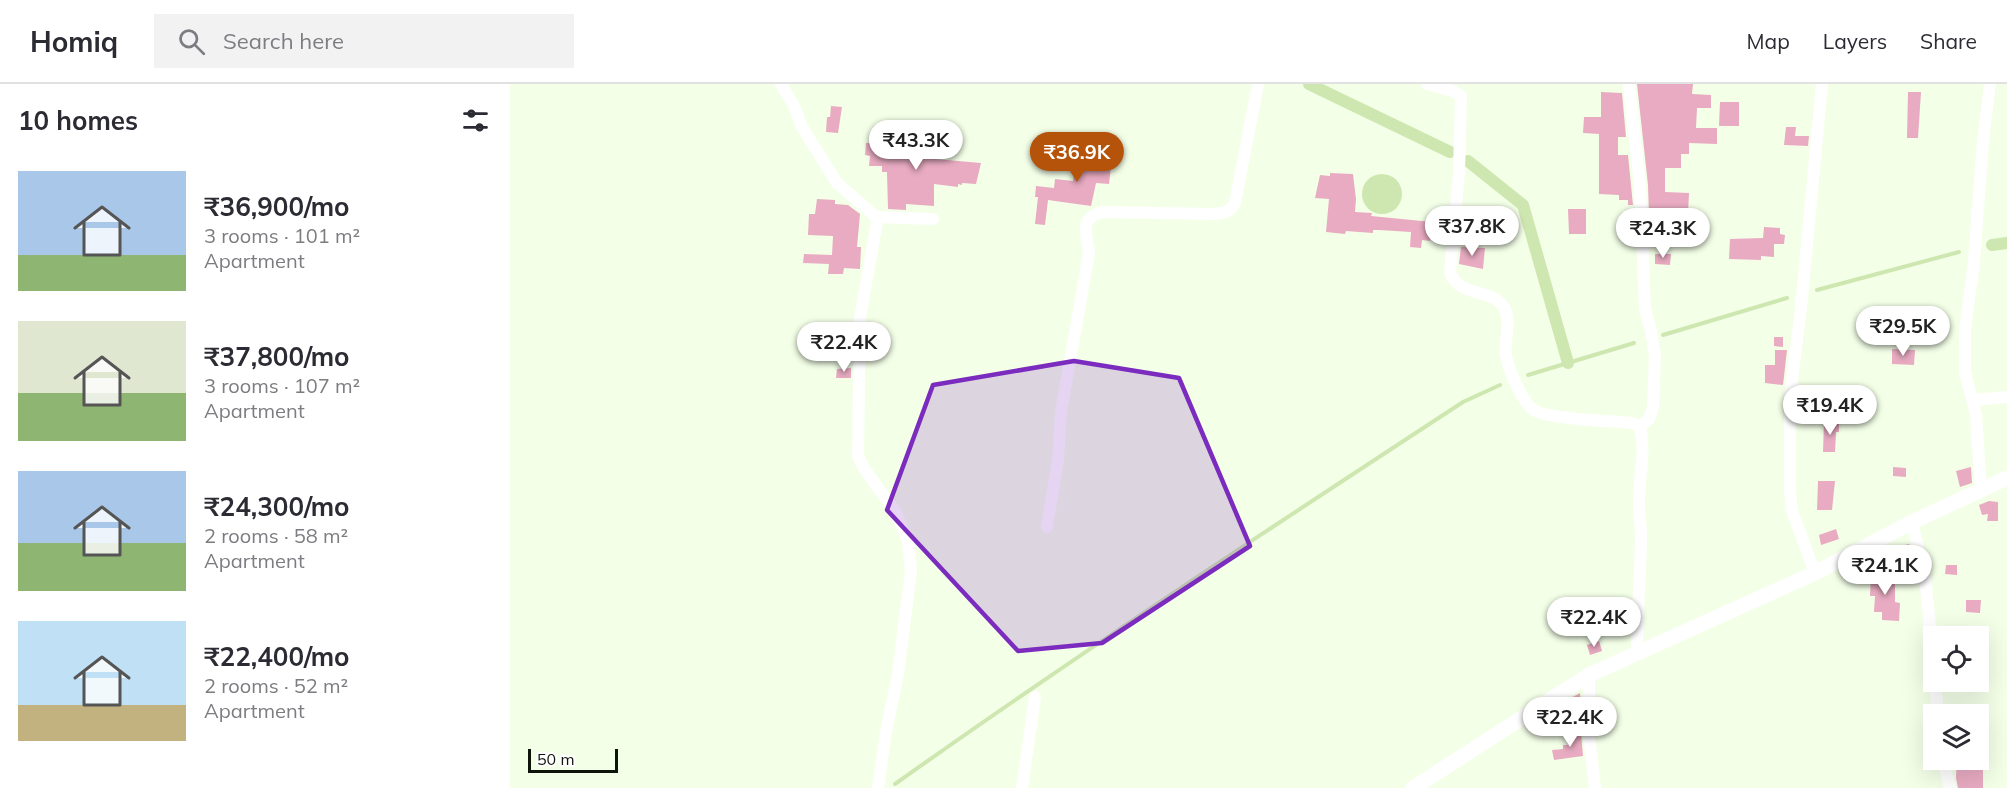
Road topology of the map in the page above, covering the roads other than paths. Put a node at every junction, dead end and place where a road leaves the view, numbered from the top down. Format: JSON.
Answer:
{"nodes":[{"id":1,"x":780,"y":84,"type":"edge"},
{"id":2,"x":1258,"y":84,"type":"edge"},
{"id":3,"x":1427,"y":84,"type":"edge"},
{"id":4,"x":1629,"y":84,"type":"edge"},
{"id":5,"x":1822,"y":84,"type":"edge"},
{"id":6,"x":1990,"y":84,"type":"edge"},
{"id":7,"x":1462,"y":90,"type":"edge"},
{"id":8,"x":876,"y":217,"type":"junction"},
{"id":9,"x":933,"y":219,"type":"dead end"},
{"id":10,"x":2007,"y":397,"type":"edge"},
{"id":11,"x":1973,"y":400,"type":"junction"},
{"id":12,"x":1640,"y":426,"type":"junction"},
{"id":13,"x":2007,"y":478,"type":"edge"},
{"id":14,"x":1981,"y":490,"type":"junction"},
{"id":15,"x":1912,"y":522,"type":"junction"},
{"id":16,"x":1047,"y":527,"type":"dead end"},
{"id":17,"x":1815,"y":573,"type":"junction"},
{"id":18,"x":1930,"y":626,"type":"edge"},
{"id":19,"x":1637,"y":654,"type":"junction"},
{"id":20,"x":1589,"y":675,"type":"junction"},
{"id":21,"x":1035,"y":697,"type":"dead end"},
{"id":22,"x":1946,"y":770,"type":"edge"},
{"id":23,"x":878,"y":788,"type":"edge"},
{"id":24,"x":1022,"y":788,"type":"edge"},
{"id":25,"x":1413,"y":788,"type":"edge"},
{"id":26,"x":1595,"y":788,"type":"edge"},
{"id":27,"x":1950,"y":788,"type":"edge"}],
"edges":[{"from":1,"to":8,"type":"street"},
{"from":2,"to":16,"type":"street"},
{"from":3,"to":7,"type":"street"},
{"from":4,"to":12,"type":"street"},
{"from":5,"to":17,"type":"street"},
{"from":6,"to":11,"type":"street"},
{"from":7,"to":12,"type":"street"},
{"from":8,"to":9,"type":"street"},
{"from":8,"to":23,"type":"street"},
{"from":10,"to":11,"type":"street"},
{"from":11,"to":14,"type":"street"},
{"from":12,"to":19,"type":"street"},
{"from":13,"to":14,"type":"street"},
{"from":14,"to":15,"type":"street"},
{"from":15,"to":17,"type":"street"},
{"from":15,"to":18,"type":"street"},
{"from":17,"to":19,"type":"street"},
{"from":19,"to":20,"type":"street"},
{"from":20,"to":25,"type":"street"},
{"from":20,"to":26,"type":"street"},
{"from":21,"to":24,"type":"street"},
{"from":22,"to":27,"type":"street"}]}
